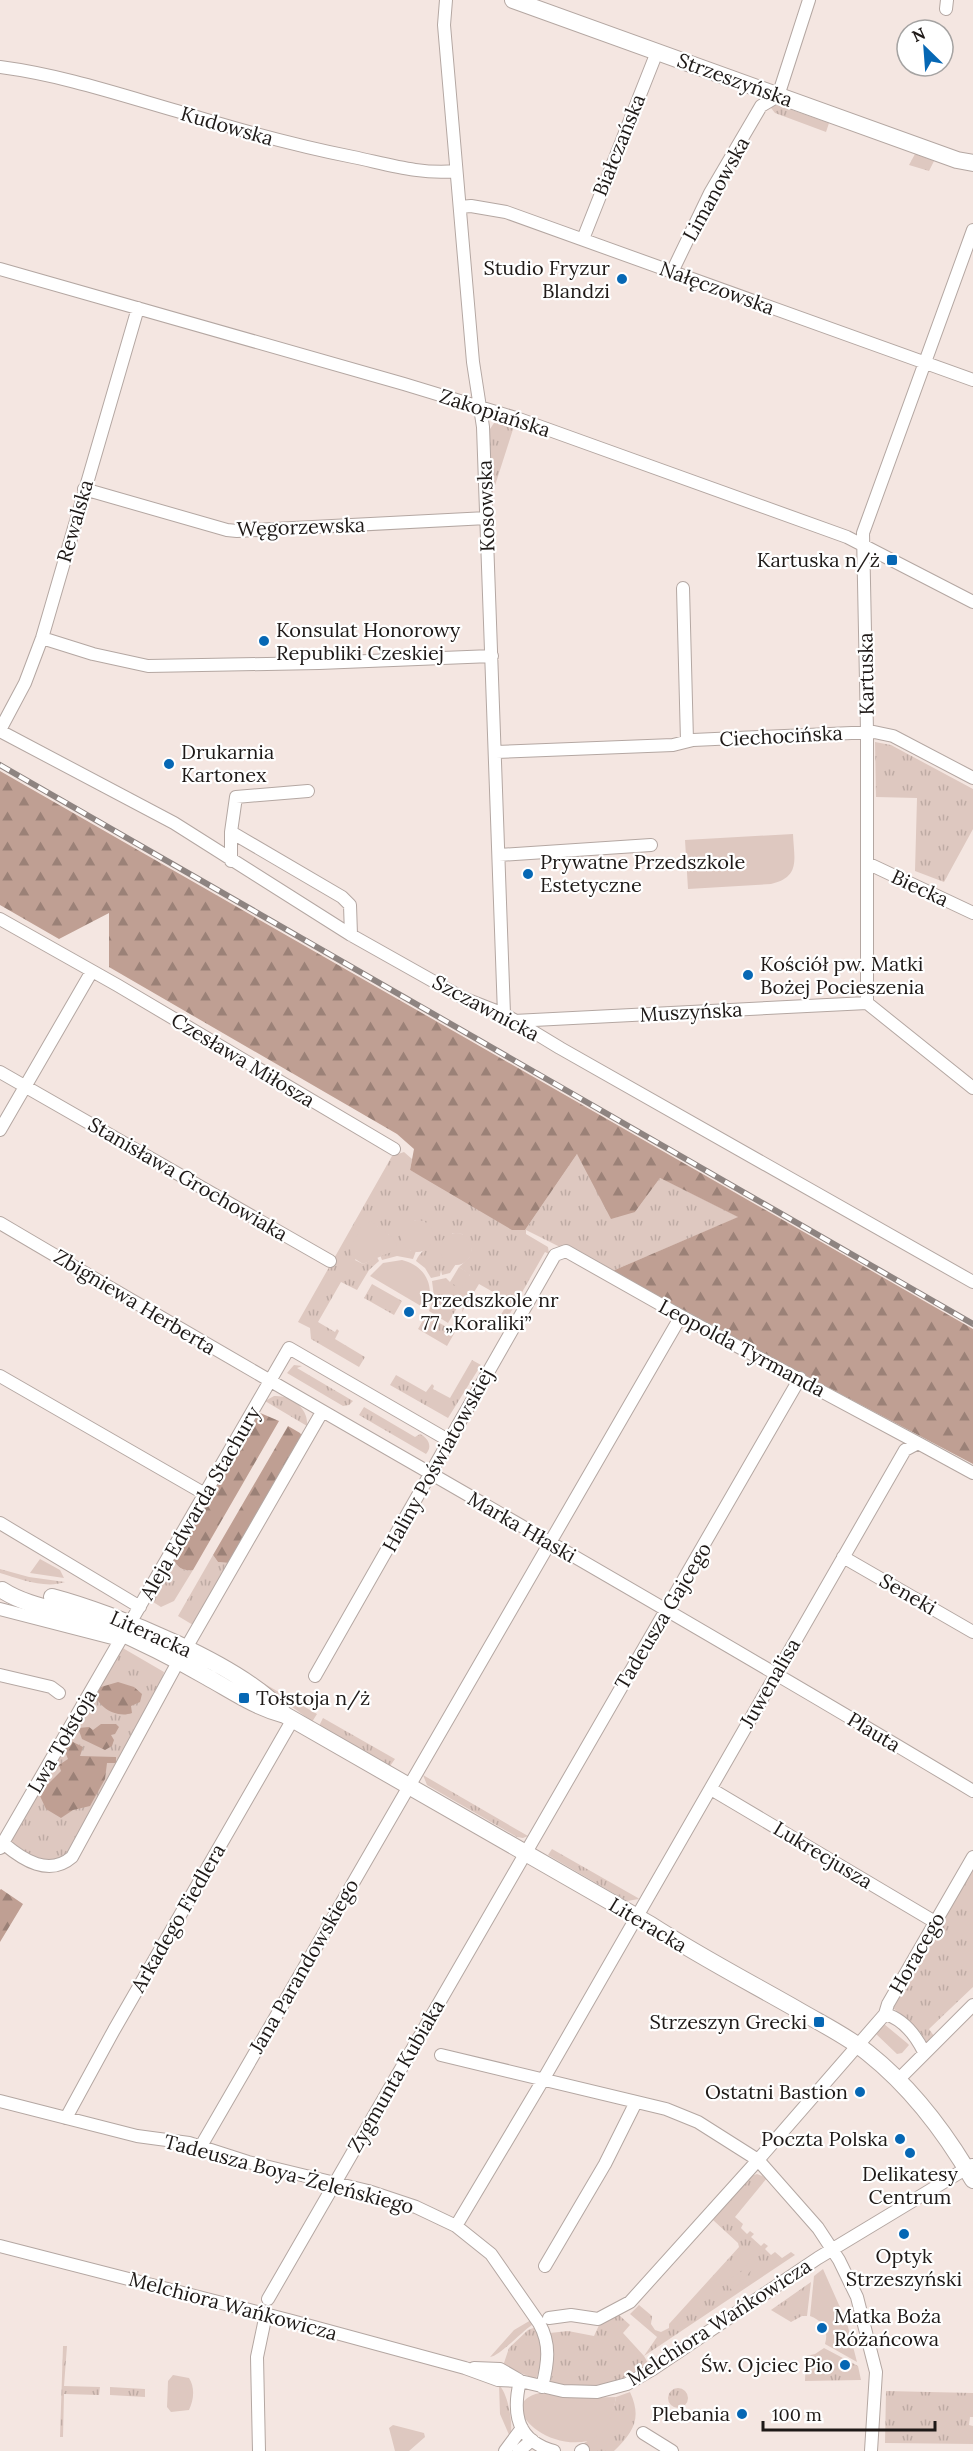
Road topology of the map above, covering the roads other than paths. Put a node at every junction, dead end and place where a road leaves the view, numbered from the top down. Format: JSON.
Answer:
{"nodes":[{"id":1,"x":446,"y":0,"type":"edge"},
{"id":2,"x":513,"y":0,"type":"edge"},
{"id":3,"x":809,"y":0,"type":"edge"},
{"id":4,"x":657,"y":52,"type":"junction"},
{"id":5,"x":0,"y":67,"type":"edge"},
{"id":6,"x":755,"y":88,"type":"junction"},
{"id":7,"x":778,"y":96,"type":"junction"},
{"id":8,"x":761,"y":106,"type":"junction"},
{"id":9,"x":965,"y":162,"type":"edge"},
{"id":10,"x":973,"y":170,"type":"edge"},
{"id":11,"x":456,"y":171,"type":"junction"},
{"id":12,"x":460,"y":207,"type":"junction"},
{"id":13,"x":973,"y":230,"type":"edge"},
{"id":14,"x":583,"y":238,"type":"junction"},
{"id":15,"x":0,"y":269,"type":"edge"},
{"id":16,"x":672,"y":272,"type":"junction"},
{"id":17,"x":138,"y":308,"type":"junction"},
{"id":18,"x":925,"y":363,"type":"junction"},
{"id":19,"x":973,"y":380,"type":"edge"},
{"id":20,"x":478,"y":405,"type":"junction"},
{"id":21,"x":84,"y":489,"type":"junction"},
{"id":22,"x":487,"y":518,"type":"junction"},
{"id":23,"x":862,"y":544,"type":"junction"},
{"id":24,"x":683,"y":588,"type":"dead end"},
{"id":25,"x":973,"y":602,"type":"edge"},
{"id":26,"x":42,"y":638,"type":"junction"},
{"id":27,"x":492,"y":656,"type":"junction"},
{"id":28,"x":0,"y":731,"type":"edge"},
{"id":29,"x":867,"y":731,"type":"junction"},
{"id":30,"x":687,"y":741,"type":"junction"},
{"id":31,"x":496,"y":752,"type":"junction"},
{"id":32,"x":973,"y":778,"type":"edge"},
{"id":33,"x":308,"y":791,"type":"dead end"},
{"id":34,"x":231,"y":832,"type":"junction"},
{"id":35,"x":651,"y":845,"type":"dead end"},
{"id":36,"x":499,"y":855,"type":"junction"},
{"id":37,"x":231,"y":861,"type":"junction"},
{"id":38,"x":867,"y":863,"type":"junction"},
{"id":39,"x":973,"y":913,"type":"edge"},
{"id":40,"x":0,"y":919,"type":"edge"},
{"id":41,"x":351,"y":935,"type":"junction"},
{"id":42,"x":92,"y":971,"type":"junction"},
{"id":43,"x":867,"y":1002,"type":"junction"},
{"id":44,"x":509,"y":1017,"type":"junction"},
{"id":45,"x":2,"y":1073,"type":"edge"},
{"id":46,"x":25,"y":1086,"type":"junction"},
{"id":47,"x":973,"y":1088,"type":"edge"},
{"id":48,"x":0,"y":1130,"type":"edge"},
{"id":49,"x":394,"y":1149,"type":"dead end"},
{"id":50,"x":0,"y":1223,"type":"edge"},
{"id":51,"x":566,"y":1251,"type":"joint"},
{"id":52,"x":330,"y":1261,"type":"dead end"},
{"id":53,"x":973,"y":1282,"type":"edge"},
{"id":54,"x":681,"y":1316,"type":"junction"},
{"id":55,"x":0,"y":1376,"type":"edge"},
{"id":56,"x":800,"y":1378,"type":"junction"},
{"id":57,"x":269,"y":1382,"type":"junction"},
{"id":58,"x":322,"y":1412,"type":"junction"},
{"id":59,"x":448,"y":1440,"type":"junction"},
{"id":60,"x":918,"y":1443,"type":"junction"},
{"id":61,"x":973,"y":1473,"type":"edge"},
{"id":62,"x":430,"y":1474,"type":"junction"},
{"id":63,"x":205,"y":1494,"type":"junction"},
{"id":64,"x":0,"y":1523,"type":"edge"},
{"id":65,"x":551,"y":1544,"type":"junction"},
{"id":66,"x":843,"y":1557,"type":"junction"},
{"id":67,"x":1,"y":1590,"type":"edge"},
{"id":68,"x":140,"y":1607,"type":"junction"},
{"id":69,"x":0,"y":1609,"type":"edge"},
{"id":70,"x":665,"y":1611,"type":"junction"},
{"id":71,"x":973,"y":1632,"type":"edge"},
{"id":72,"x":125,"y":1633,"type":"junction"},
{"id":73,"x":182,"y":1655,"type":"junction"},
{"id":74,"x":776,"y":1673,"type":"junction"},
{"id":75,"x":0,"y":1675,"type":"edge"},
{"id":76,"x":315,"y":1676,"type":"dead end"},
{"id":77,"x":59,"y":1692,"type":"dead end"},
{"id":78,"x":289,"y":1717,"type":"junction"},
{"id":79,"x":408,"y":1785,"type":"junction"},
{"id":80,"x":711,"y":1789,"type":"junction"},
{"id":81,"x":973,"y":1791,"type":"edge"},
{"id":82,"x":1,"y":1846,"type":"edge"},
{"id":83,"x":525,"y":1853,"type":"junction"},
{"id":84,"x":973,"y":1857,"type":"edge"},
{"id":85,"x":636,"y":1917,"type":"junction"},
{"id":86,"x":935,"y":1922,"type":"junction"},
{"id":87,"x":973,"y":2005,"type":"edge"},
{"id":88,"x":885,"y":2014,"type":"junction"},
{"id":89,"x":857,"y":2045,"type":"junction"},
{"id":90,"x":924,"y":2052,"type":"junction"},
{"id":91,"x":441,"y":2055,"type":"dead end"},
{"id":92,"x":543,"y":2080,"type":"junction"},
{"id":93,"x":898,"y":2080,"type":"junction"},
{"id":94,"x":0,"y":2101,"type":"edge"},
{"id":95,"x":636,"y":2102,"type":"junction"},
{"id":96,"x":66,"y":2118,"type":"junction"},
{"id":97,"x":201,"y":2146,"type":"junction"},
{"id":98,"x":758,"y":2160,"type":"junction"},
{"id":99,"x":971,"y":2171,"type":"edge"},
{"id":100,"x":333,"y":2183,"type":"junction"},
{"id":101,"x":456,"y":2226,"type":"junction"},
{"id":102,"x":0,"y":2246,"type":"edge"},
{"id":103,"x":832,"y":2249,"type":"junction"},
{"id":104,"x":545,"y":2266,"type":"dead end"},
{"id":105,"x":268,"y":2299,"type":"dead end"},
{"id":106,"x":266,"y":2314,"type":"junction"},
{"id":107,"x":549,"y":2318,"type":"dead end"},
{"id":108,"x":520,"y":2381,"type":"junction"},
{"id":109,"x":542,"y":2387,"type":"junction"},
{"id":110,"x":522,"y":2428,"type":"junction"},
{"id":111,"x":643,"y":2433,"type":"dead end"},
{"id":112,"x":532,"y":2440,"type":"junction"},
{"id":113,"x":259,"y":2451,"type":"edge"},
{"id":114,"x":505,"y":2451,"type":"edge"},
{"id":115,"x":519,"y":2451,"type":"edge"},
{"id":116,"x":554,"y":2451,"type":"edge"},
{"id":117,"x":672,"y":2451,"type":"edge"},
{"id":118,"x":871,"y":2451,"type":"edge"}],
"edges":[{"from":1,"to":11,"type":"street","name":"Kosowska"},
{"from":2,"to":4,"type":"street","name":"Strzeszyńska"},
{"from":3,"to":7,"type":"street"},
{"from":4,"to":6,"type":"street","name":"Strzeszyńska"},
{"from":4,"to":14,"type":"street","name":"Białczańska"},
{"from":5,"to":11,"type":"street","name":"Kudowska"},
{"from":6,"to":7,"type":"street","name":"Strzeszyńska"},
{"from":6,"to":8,"type":"street"},
{"from":7,"to":8,"type":"street","name":"Limanowska"},
{"from":7,"to":9,"type":"street","name":"Strzeszyńska"},
{"from":8,"to":16,"type":"street","name":"Limanowska"},
{"from":9,"to":10,"type":"street","name":"Strzeszyńska"},
{"from":11,"to":12,"type":"street","name":"Kosowska"},
{"from":12,"to":14,"type":"street","name":"Nałęczowska"},
{"from":12,"to":20,"type":"street","name":"Kosowska"},
{"from":13,"to":18,"type":"street","name":"Kartuska"},
{"from":14,"to":16,"type":"street","name":"Nałęczowska"},
{"from":15,"to":17,"type":"street","name":"Zakopiańska"},
{"from":16,"to":18,"type":"street","name":"Nałęczowska"},
{"from":17,"to":20,"type":"street","name":"Zakopiańska"},
{"from":17,"to":21,"type":"street","name":"Rewalska"},
{"from":18,"to":19,"type":"street","name":"Nałęczowska"},
{"from":18,"to":23,"type":"street","name":"Kartuska"},
{"from":20,"to":22,"type":"street","name":"Kosowska"},
{"from":20,"to":23,"type":"street","name":"Zakopiańska"},
{"from":21,"to":22,"type":"street","name":"Węgorzewska"},
{"from":21,"to":26,"type":"street","name":"Rewalska"},
{"from":22,"to":27,"type":"street","name":"Kosowska"},
{"from":23,"to":25,"type":"street","name":"Zakopiańska"},
{"from":23,"to":29,"type":"street","name":"Kartuska"},
{"from":24,"to":30,"type":"street"},
{"from":26,"to":27,"type":"street"},
{"from":26,"to":28,"type":"street","name":"Rewalska"},
{"from":27,"to":31,"type":"street","name":"Kosowska"},
{"from":28,"to":37,"type":"street","name":"Szczawnicka"},
{"from":29,"to":30,"type":"street","name":"Ciechocińska"},
{"from":29,"to":32,"type":"street","name":"Ciechocińska"},
{"from":29,"to":38,"type":"street","name":"Kartuska"},
{"from":30,"to":31,"type":"street","name":"Ciechocińska"},
{"from":31,"to":36,"type":"street","name":"Kosowska"},
{"from":33,"to":34,"type":"street"},
{"from":34,"to":37,"type":"street"},
{"from":34,"to":41,"type":"street"},
{"from":35,"to":36,"type":"street"},
{"from":36,"to":44,"type":"street","name":"Kosowska"},
{"from":37,"to":41,"type":"street","name":"Szczawnicka"},
{"from":38,"to":39,"type":"street","name":"Biecka"},
{"from":38,"to":43,"type":"street","name":"Kartuska"},
{"from":40,"to":42,"type":"street","name":"Czesława Miłosza"},
{"from":41,"to":44,"type":"street","name":"Szczawnicka"},
{"from":42,"to":46,"type":"street"},
{"from":42,"to":49,"type":"street","name":"Czesława Miłosza"},
{"from":43,"to":44,"type":"street","name":"Muszyńska"},
{"from":43,"to":47,"type":"street"},
{"from":44,"to":53,"type":"street","name":"Szczawnicka"},
{"from":45,"to":46,"type":"street","name":"Stanisława Grochowiaka"},
{"from":46,"to":48,"type":"street"},
{"from":46,"to":52,"type":"street","name":"Stanisława Grochowiaka"},
{"from":50,"to":57,"type":"street","name":"Zbigniewa Herberta"},
{"from":51,"to":54,"type":"street","name":"Leopolda Tyrmanda"},
{"from":51,"to":59,"type":"street","name":"Haliny Poświatowskiej"},
{"from":54,"to":56,"type":"street","name":"Leopolda Tyrmanda"},
{"from":54,"to":65,"type":"street","name":"Jana Parandowskiego"},
{"from":55,"to":63,"type":"street"},
{"from":56,"to":60,"type":"street","name":"Leopolda Tyrmanda"},
{"from":56,"to":70,"type":"street","name":"Tadeusza Gajcego"},
{"from":57,"to":58,"type":"street","name":"Marka Hłaski"},
{"from":57,"to":59,"type":"street","name":"Aleja Edwarda Stachury"},
{"from":57,"to":63,"type":"street","name":"Aleja Edwarda Stachury"},
{"from":58,"to":62,"type":"street","name":"Marka Hłaski"},
{"from":58,"to":73,"type":"street"},
{"from":59,"to":62,"type":"street","name":"Haliny Poświatowskiej"},
{"from":60,"to":61,"type":"street","name":"Leopolda Tyrmanda"},
{"from":60,"to":66,"type":"street","name":"Juwenalisa"},
{"from":62,"to":65,"type":"street","name":"Marka Hłaski"},
{"from":62,"to":76,"type":"street","name":"Haliny Poświatowskiej"},
{"from":63,"to":68,"type":"street","name":"Aleja Edwarda Stachury"},
{"from":64,"to":68,"type":"street"},
{"from":65,"to":70,"type":"street","name":"Marka Hłaski"},
{"from":65,"to":79,"type":"street","name":"Jana Parandowskiego"},
{"from":66,"to":71,"type":"street","name":"Seneki"},
{"from":66,"to":74,"type":"street","name":"Juwenalisa"},
{"from":67,"to":72,"type":"street","name":"Literacka"},
{"from":68,"to":72,"type":"street","name":"Aleja Edwarda Stachury"},
{"from":69,"to":72,"type":"street"},
{"from":70,"to":74,"type":"street","name":"Marka Hłaski"},
{"from":70,"to":83,"type":"street","name":"Tadeusza Gajcego"},
{"from":72,"to":73,"type":"street","name":"Literacka"},
{"from":72,"to":82,"type":"street","name":"Lwa Tołstoja"},
{"from":73,"to":78,"type":"street","name":"Literacka"},
{"from":73,"to":82,"type":"street"},
{"from":74,"to":80,"type":"street","name":"Juwenalisa"},
{"from":74,"to":81,"type":"street","name":"Plauta"},
{"from":75,"to":77,"type":"street"},
{"from":78,"to":79,"type":"street","name":"Literacka"},
{"from":78,"to":96,"type":"street","name":"Arkadego Fiedlera"},
{"from":79,"to":83,"type":"street","name":"Literacka"},
{"from":79,"to":97,"type":"street","name":"Jana Parandowskiego"},
{"from":80,"to":85,"type":"street","name":"Juwenalisa"},
{"from":80,"to":86,"type":"street","name":"Lukrecjusza"},
{"from":83,"to":85,"type":"street","name":"Literacka"},
{"from":83,"to":100,"type":"street","name":"Zygmunta Kubiaka"},
{"from":84,"to":86,"type":"street","name":"Horacego"},
{"from":85,"to":89,"type":"street","name":"Literacka"},
{"from":85,"to":92,"type":"street","name":"Juwenalisa"},
{"from":86,"to":88,"type":"street","name":"Horacego"},
{"from":87,"to":90,"type":"street"},
{"from":88,"to":89,"type":"street","name":"Horacego"},
{"from":88,"to":90,"type":"street"},
{"from":89,"to":93,"type":"street","name":"Literacka"},
{"from":89,"to":98,"type":"street","name":"Horacego"},
{"from":90,"to":93,"type":"street"},
{"from":91,"to":92,"type":"street"},
{"from":92,"to":95,"type":"street"},
{"from":92,"to":101,"type":"street","name":"Juwenalisa"},
{"from":93,"to":99,"type":"street","name":"Literacka"},
{"from":94,"to":96,"type":"street","name":"Tadeusza Boya-Żeleńskiego"},
{"from":95,"to":98,"type":"street"},
{"from":95,"to":104,"type":"street"},
{"from":96,"to":97,"type":"street","name":"Tadeusza Boya-Żeleńskiego"},
{"from":97,"to":100,"type":"street","name":"Tadeusza Boya-Żeleńskiego"},
{"from":98,"to":103,"type":"street"},
{"from":98,"to":107,"type":"street","name":"Horacego"},
{"from":99,"to":103,"type":"street","name":"Melchiora Wańkowicza"},
{"from":100,"to":101,"type":"street","name":"Tadeusza Boya-Żeleńskiego"},
{"from":100,"to":105,"type":"street","name":"Zygmunta Kubiaka"},
{"from":101,"to":109,"type":"street","name":"Tadeusza Boya-Żeleńskiego"},
{"from":102,"to":106,"type":"street","name":"Melchiora Wańkowicza"},
{"from":103,"to":109,"type":"street","name":"Melchiora Wańkowicza"},
{"from":103,"to":118,"type":"street"},
{"from":106,"to":108,"type":"street","name":"Melchiora Wańkowicza"},
{"from":106,"to":113,"type":"street"},
{"from":108,"to":109,"type":"street","name":"Melchiora Wańkowicza"},
{"from":108,"to":110,"type":"street"},
{"from":110,"to":112,"type":"street"},
{"from":110,"to":114,"type":"street"},
{"from":111,"to":117,"type":"street"},
{"from":112,"to":115,"type":"street"},
{"from":112,"to":116,"type":"street"}]}
